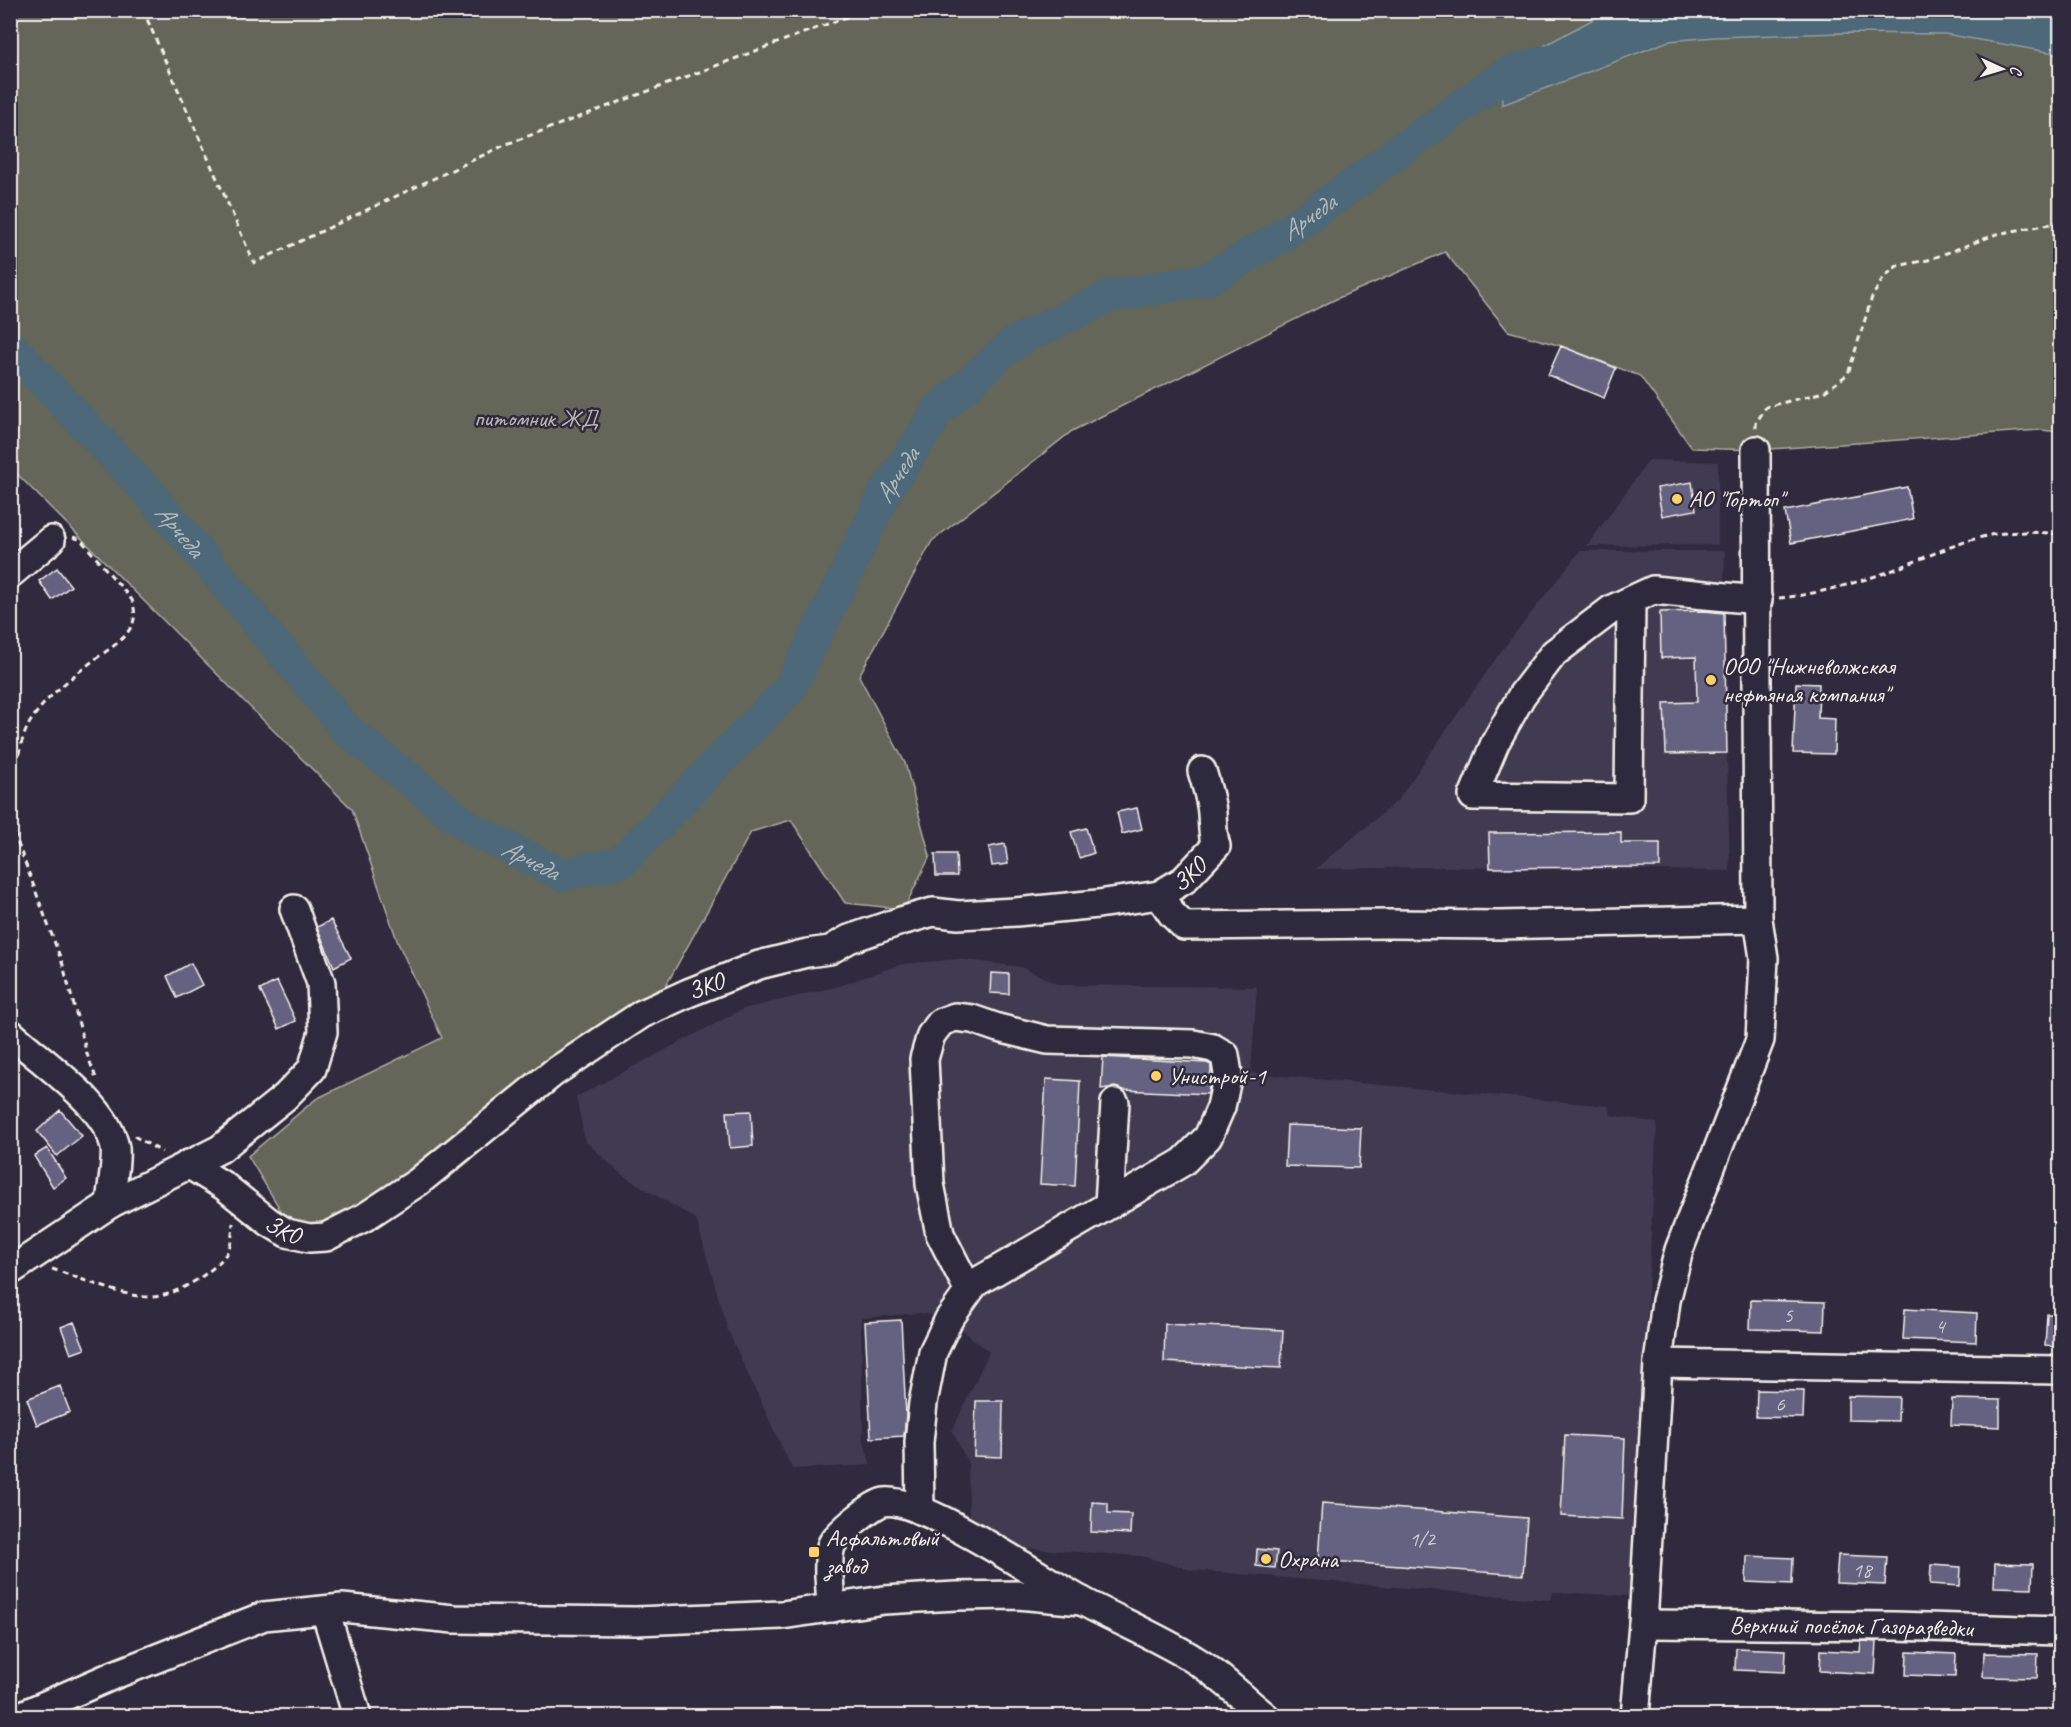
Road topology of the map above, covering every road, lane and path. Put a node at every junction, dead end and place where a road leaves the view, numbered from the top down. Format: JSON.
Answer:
{"nodes":[{"id":1,"x":143,"y":10,"type":"edge"},
{"id":2,"x":865,"y":10,"type":"edge"},
{"id":3,"x":2061,"y":222,"type":"edge"},
{"id":4,"x":1756,"y":450,"type":"joint"},
{"id":5,"x":2061,"y":534,"type":"edge"},
{"id":6,"x":51,"y":540,"type":"joint"},
{"id":7,"x":10,"y":574,"type":"edge"},
{"id":8,"x":1758,"y":600,"type":"junction"},
{"id":9,"x":1631,"y":601,"type":"junction"},
{"id":10,"x":1202,"y":771,"type":"dead end"},
{"id":11,"x":1159,"y":895,"type":"junction"},
{"id":12,"x":294,"y":909,"type":"dead end"},
{"id":13,"x":1758,"y":919,"type":"junction"},
{"id":14,"x":10,"y":1033,"type":"edge"},
{"id":15,"x":99,"y":1083,"type":"dead end"},
{"id":16,"x":1115,"y":1103,"type":"dead end"},
{"id":17,"x":106,"y":1125,"type":"junction"},
{"id":18,"x":188,"y":1164,"type":"junction"},
{"id":19,"x":110,"y":1204,"type":"junction"},
{"id":20,"x":1109,"y":1204,"type":"junction"},
{"id":21,"x":233,"y":1219,"type":"dead end"},
{"id":22,"x":19,"y":1266,"type":"edge"},
{"id":23,"x":969,"y":1292,"type":"junction"},
{"id":24,"x":1658,"y":1363,"type":"junction"},
{"id":25,"x":2061,"y":1370,"type":"edge"},
{"id":26,"x":920,"y":1510,"type":"junction"},
{"id":27,"x":1082,"y":1601,"type":"junction"},
{"id":28,"x":832,"y":1608,"type":"junction"},
{"id":29,"x":326,"y":1610,"type":"junction"},
{"id":30,"x":1643,"y":1624,"type":"junction"},
{"id":31,"x":2061,"y":1632,"type":"edge"},
{"id":32,"x":68,"y":1695,"type":"junction"},
{"id":33,"x":10,"y":1705,"type":"edge"},
{"id":34,"x":20,"y":1716,"type":"edge"},
{"id":35,"x":357,"y":1716,"type":"edge"},
{"id":36,"x":1265,"y":1716,"type":"edge"},
{"id":37,"x":1635,"y":1716,"type":"edge"}],
"edges":[{"from":1,"to":2,"type":"path"},
{"from":3,"to":4,"type":"path"},
{"from":4,"to":8,"type":"street"},
{"from":5,"to":8,"type":"path"},
{"from":6,"to":7,"type":"street"},
{"from":6,"to":15,"type":"path"},
{"from":8,"to":9,"type":"street"},
{"from":8,"to":13,"type":"street"},
{"from":9,"to":9,"type":"street"},
{"from":10,"to":11,"type":"street","name":"ЗКО"},
{"from":11,"to":13,"type":"street"},
{"from":11,"to":18,"type":"street","name":"ЗКО"},
{"from":12,"to":18,"type":"street"},
{"from":13,"to":24,"type":"street"},
{"from":14,"to":17,"type":"street"},
{"from":16,"to":20,"type":"street"},
{"from":17,"to":18,"type":"path"},
{"from":17,"to":19,"type":"street"},
{"from":18,"to":19,"type":"street"},
{"from":19,"to":22,"type":"street"},
{"from":20,"to":23,"type":"street"},
{"from":20,"to":23,"type":"street"},
{"from":21,"to":22,"type":"path"},
{"from":23,"to":26,"type":"street"},
{"from":24,"to":25,"type":"street"},
{"from":24,"to":30,"type":"street"},
{"from":26,"to":27,"type":"street"},
{"from":26,"to":28,"type":"street"},
{"from":27,"to":28,"type":"street"},
{"from":27,"to":36,"type":"street"},
{"from":28,"to":29,"type":"street"},
{"from":29,"to":32,"type":"street"},
{"from":29,"to":35,"type":"street"},
{"from":30,"to":31,"type":"street","name":"Верхний посёлок Газоразведки"},
{"from":30,"to":37,"type":"street"},
{"from":32,"to":33,"type":"street"},
{"from":32,"to":34,"type":"street"}]}
